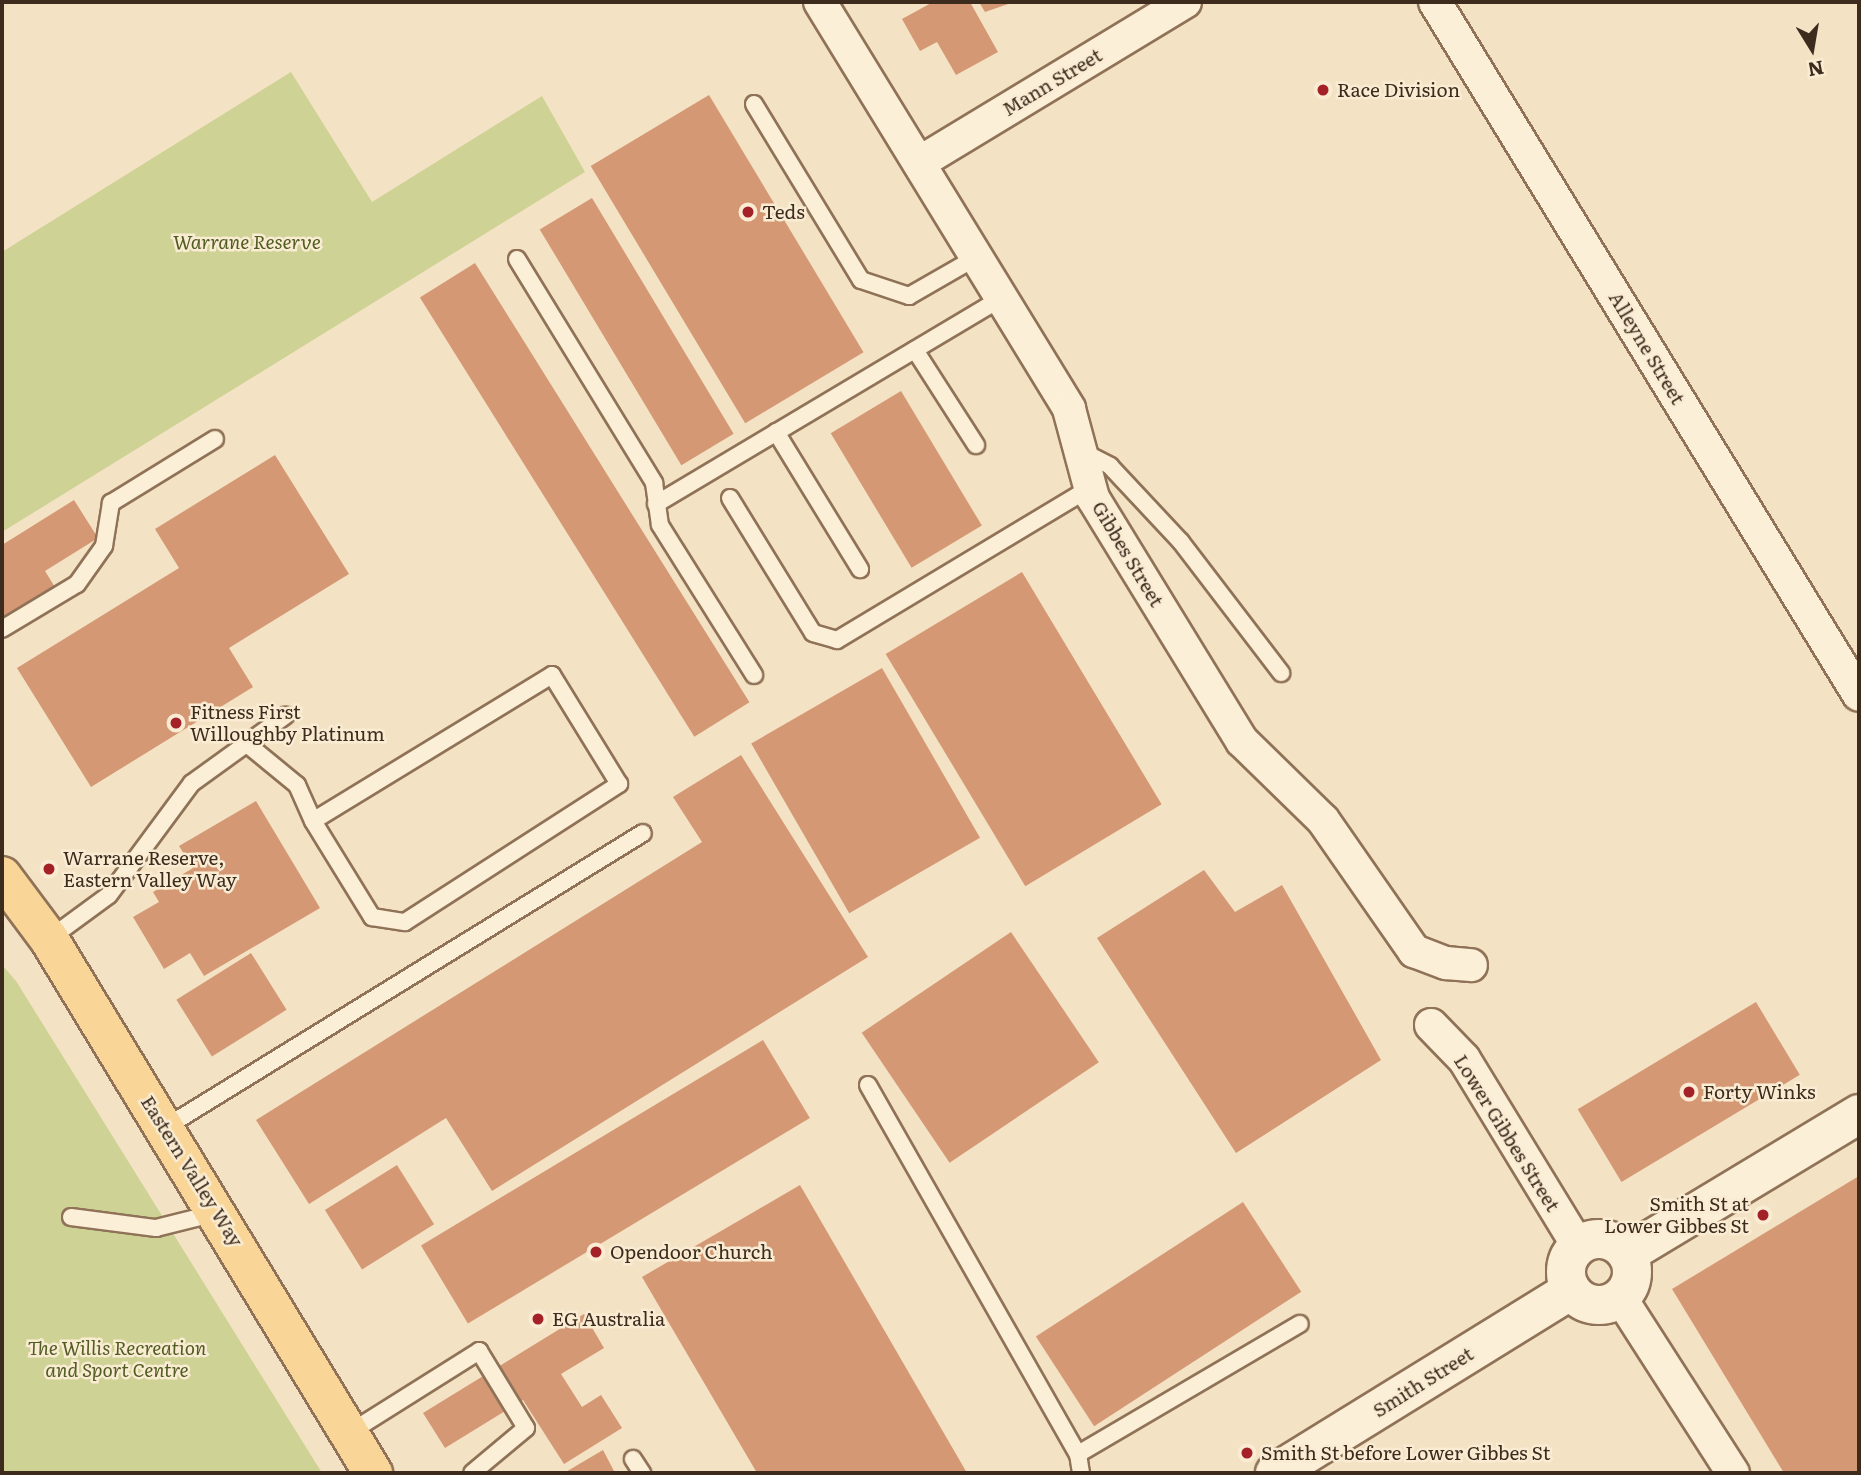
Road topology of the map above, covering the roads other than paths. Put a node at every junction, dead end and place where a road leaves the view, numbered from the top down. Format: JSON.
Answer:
{"nodes":[{"id":1,"x":820,"y":2,"type":"edge"},
{"id":2,"x":1185,"y":2,"type":"edge"},
{"id":3,"x":1435,"y":2,"type":"edge"},
{"id":4,"x":754,"y":104,"type":"dead end"},
{"id":5,"x":919,"y":163,"type":"junction"},
{"id":6,"x":975,"y":258,"type":"junction"},
{"id":7,"x":517,"y":259,"type":"dead end"},
{"id":8,"x":1000,"y":299,"type":"junction"},
{"id":9,"x":915,"y":350,"type":"junction"},
{"id":10,"x":776,"y":432,"type":"junction"},
{"id":11,"x":215,"y":439,"type":"dead end"},
{"id":12,"x":976,"y":445,"type":"dead end"},
{"id":13,"x":1080,"y":451,"type":"junction"},
{"id":14,"x":1090,"y":488,"type":"junction"},
{"id":15,"x":730,"y":498,"type":"dead end"},
{"id":16,"x":656,"y":504,"type":"junction"},
{"id":17,"x":860,"y":569,"type":"dead end"},
{"id":18,"x":2,"y":629,"type":"edge"},
{"id":19,"x":1281,"y":673,"type":"dead end"},
{"id":20,"x":754,"y":675,"type":"dead end"},
{"id":21,"x":1859,"y":695,"type":"edge"},
{"id":22,"x":285,"y":716,"type":"dead end"},
{"id":23,"x":247,"y":744,"type":"junction"},
{"id":24,"x":313,"y":821,"type":"junction"},
{"id":25,"x":643,"y":833,"type":"dead end"},
{"id":26,"x":2,"y":876,"type":"edge"},
{"id":27,"x":49,"y":939,"type":"junction"},
{"id":28,"x":1471,"y":965,"type":"dead end"},
{"id":29,"x":1431,"y":1025,"type":"dead end"},
{"id":30,"x":868,"y":1085,"type":"dead end"},
{"id":31,"x":1859,"y":1114,"type":"edge"},
{"id":32,"x":166,"y":1127,"type":"junction"},
{"id":33,"x":219,"y":1212,"type":"junction"},
{"id":34,"x":71,"y":1217,"type":"dead end"},
{"id":35,"x":1578,"y":1246,"type":"junction"},
{"id":36,"x":1627,"y":1254,"type":"junction"},
{"id":37,"x":1571,"y":1290,"type":"junction"},
{"id":38,"x":1620,"y":1297,"type":"junction"},
{"id":39,"x":1300,"y":1324,"type":"dead end"},
{"id":40,"x":349,"y":1433,"type":"junction"},
{"id":41,"x":1078,"y":1454,"type":"junction"},
{"id":42,"x":373,"y":1473,"type":"edge"},
{"id":43,"x":472,"y":1473,"type":"edge"},
{"id":44,"x":1081,"y":1473,"type":"edge"},
{"id":45,"x":1275,"y":1473,"type":"edge"},
{"id":46,"x":1733,"y":1473,"type":"edge"}],
"edges":[{"from":1,"to":5,"type":"street","name":"Gibbes Street"},
{"from":2,"to":5,"type":"street","name":"Mann Street"},
{"from":3,"to":21,"type":"street","name":"Alleyne Street"},
{"from":4,"to":6,"type":"lane"},
{"from":5,"to":6,"type":"street","name":"Gibbes Street"},
{"from":6,"to":8,"type":"street","name":"Gibbes Street"},
{"from":7,"to":16,"type":"lane"},
{"from":8,"to":9,"type":"lane"},
{"from":8,"to":13,"type":"street","name":"Gibbes Street"},
{"from":9,"to":10,"type":"lane"},
{"from":9,"to":12,"type":"lane"},
{"from":10,"to":16,"type":"lane"},
{"from":10,"to":17,"type":"lane"},
{"from":11,"to":18,"type":"lane"},
{"from":13,"to":14,"type":"street","name":"Gibbes Street"},
{"from":13,"to":19,"type":"lane"},
{"from":14,"to":15,"type":"lane"},
{"from":14,"to":28,"type":"street","name":"Gibbes Street"},
{"from":16,"to":20,"type":"lane"},
{"from":22,"to":23,"type":"lane"},
{"from":23,"to":24,"type":"lane"},
{"from":23,"to":27,"type":"lane"},
{"from":24,"to":24,"type":"lane"},
{"from":25,"to":32,"type":"lane"},
{"from":26,"to":27,"type":"main road","name":"Eastern Valley Way"},
{"from":27,"to":32,"type":"main road","name":"Eastern Valley Way"},
{"from":29,"to":35,"type":"street","name":"Lower Gibbes Street"},
{"from":30,"to":41,"type":"lane"},
{"from":31,"to":36,"type":"street"},
{"from":32,"to":33,"type":"main road","name":"Eastern Valley Way"},
{"from":33,"to":34,"type":"lane"},
{"from":33,"to":40,"type":"main road","name":"Eastern Valley Way"},
{"from":35,"to":36,"type":"street"},
{"from":35,"to":37,"type":"street"},
{"from":36,"to":38,"type":"street"},
{"from":37,"to":38,"type":"street"},
{"from":37,"to":45,"type":"street","name":"Smith Street"},
{"from":38,"to":46,"type":"street"},
{"from":39,"to":41,"type":"lane"},
{"from":40,"to":42,"type":"main road","name":"Eastern Valley Way"},
{"from":40,"to":43,"type":"lane"},
{"from":41,"to":44,"type":"lane"}]}
